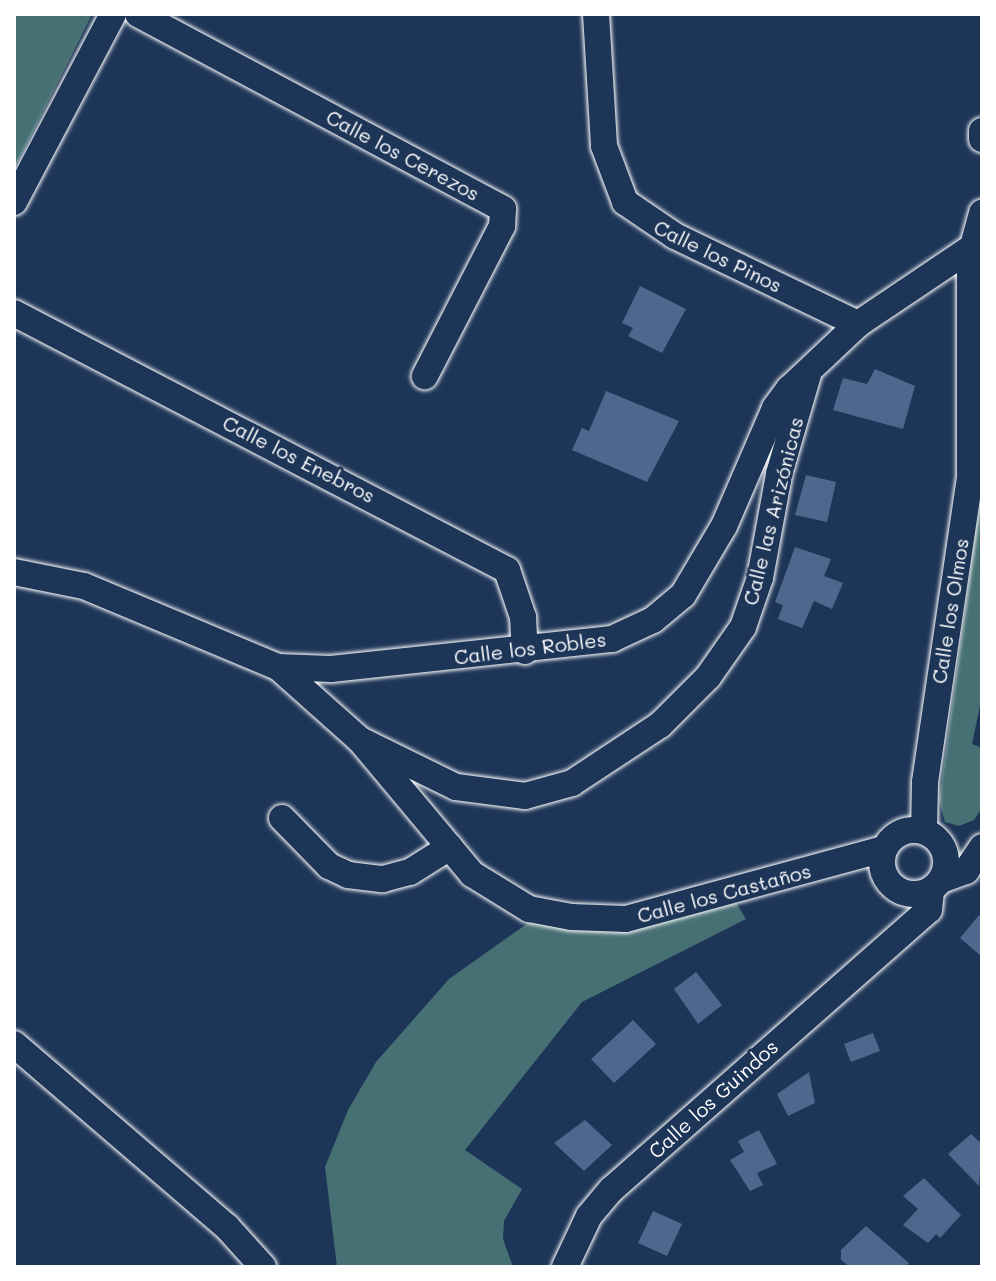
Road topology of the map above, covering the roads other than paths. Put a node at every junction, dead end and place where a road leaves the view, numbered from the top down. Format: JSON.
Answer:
{"nodes":[{"id":1,"x":113,"y":14,"type":"edge"},
{"id":2,"x":138,"y":14,"type":"edge"},
{"id":3,"x":596,"y":14,"type":"edge"},
{"id":4,"x":982,"y":131,"type":"edge"},
{"id":5,"x":982,"y":139,"type":"edge"},
{"id":6,"x":14,"y":202,"type":"edge"},
{"id":7,"x":982,"y":213,"type":"edge"},
{"id":8,"x":971,"y":248,"type":"junction"},
{"id":9,"x":14,"y":313,"type":"edge"},
{"id":10,"x":858,"y":324,"type":"junction"},
{"id":11,"x":810,"y":368,"type":"junction"},
{"id":12,"x":425,"y":376,"type":"dead end"},
{"id":13,"x":14,"y":572,"type":"edge"},
{"id":14,"x":525,"y":651,"type":"junction"},
{"id":15,"x":278,"y":667,"type":"junction"},
{"id":16,"x":360,"y":740,"type":"junction"},
{"id":17,"x":925,"y":782,"type":"junction"},
{"id":18,"x":282,"y":818,"type":"dead end"},
{"id":19,"x":932,"y":836,"type":"junction"},
{"id":20,"x":982,"y":837,"type":"edge"},
{"id":21,"x":450,"y":847,"type":"junction"},
{"id":22,"x":982,"y":847,"type":"edge"},
{"id":23,"x":890,"y":862,"type":"junction"},
{"id":24,"x":942,"y":888,"type":"junction"},
{"id":25,"x":883,"y":948,"type":"junction"},
{"id":26,"x":14,"y":1044,"type":"edge"},
{"id":27,"x":263,"y":1267,"type":"edge"},
{"id":28,"x":565,"y":1267,"type":"edge"}],
"edges":[{"from":1,"to":6,"type":"street"},
{"from":2,"to":12,"type":"street","name":"Calle los Cerezos"},
{"from":3,"to":10,"type":"street","name":"Calle los Pinos"},
{"from":4,"to":5,"type":"street"},
{"from":7,"to":8,"type":"street","name":"Calle los Olmos"},
{"from":8,"to":10,"type":"street","name":"Calle los Robles"},
{"from":8,"to":17,"type":"street","name":"Calle los Olmos"},
{"from":9,"to":14,"type":"street","name":"Calle los Enebros"},
{"from":10,"to":11,"type":"street","name":"Calle los Robles"},
{"from":11,"to":14,"type":"street","name":"Calle los Robles"},
{"from":11,"to":16,"type":"street","name":"Calle las Arizónicas"},
{"from":13,"to":15,"type":"street","name":"Calle los Robles"},
{"from":14,"to":15,"type":"street","name":"Calle los Robles"},
{"from":15,"to":16,"type":"street","name":"Calle los Castaños"},
{"from":16,"to":21,"type":"street","name":"Calle los Castaños"},
{"from":17,"to":19,"type":"street","name":"Calle los Olmos"},
{"from":17,"to":23,"type":"street","name":"Calle los Olmos"},
{"from":18,"to":21,"type":"street"},
{"from":19,"to":20,"type":"street"},
{"from":19,"to":23,"type":"street"},
{"from":19,"to":24,"type":"street","name":"Calle los Olmos"},
{"from":21,"to":23,"type":"street","name":"Calle los Castaños"},
{"from":22,"to":24,"type":"street"},
{"from":23,"to":24,"type":"street"},
{"from":23,"to":25,"type":"street","name":"Calle los Guindos"},
{"from":24,"to":25,"type":"street","name":"Calle los Guindos"},
{"from":25,"to":28,"type":"street","name":"Calle los Guindos"},
{"from":26,"to":27,"type":"street"}]}
